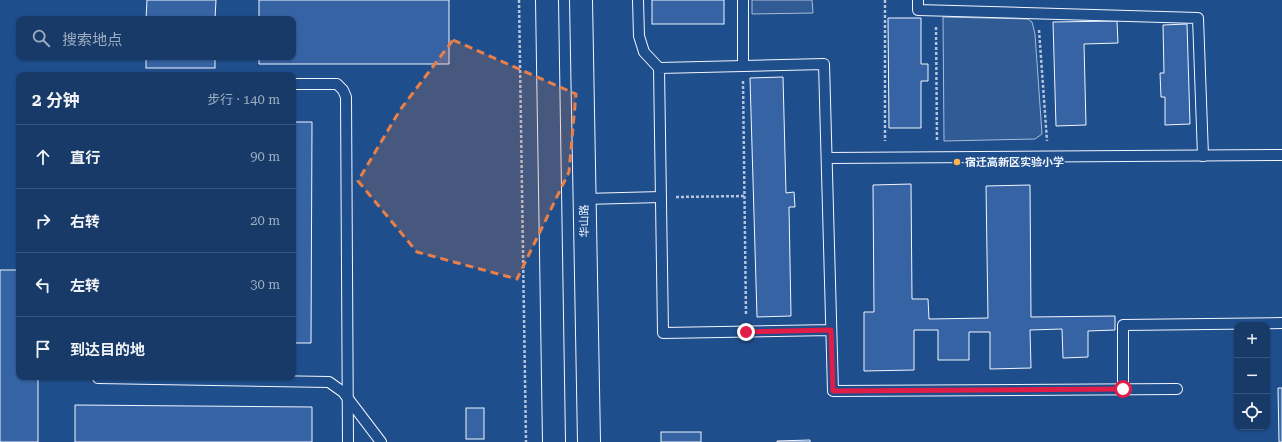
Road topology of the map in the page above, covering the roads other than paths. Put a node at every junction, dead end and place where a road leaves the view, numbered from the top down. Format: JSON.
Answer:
{"nodes":[{"id":1,"x":547,"y":0,"type":"edge"},
{"id":2,"x":581,"y":0,"type":"edge"},
{"id":3,"x":638,"y":0,"type":"edge"},
{"id":4,"x":742,"y":0,"type":"edge"},
{"id":5,"x":918,"y":0,"type":"edge"},
{"id":6,"x":743,"y":66,"type":"junction"},
{"id":7,"x":659,"y":68,"type":"junction"},
{"id":8,"x":296,"y":84,"type":"edge"},
{"id":9,"x":1282,"y":155,"type":"edge"},
{"id":10,"x":1203,"y":156,"type":"junction"},
{"id":11,"x":827,"y":158,"type":"junction"},
{"id":12,"x":661,"y":197,"type":"junction"},
{"id":13,"x":584,"y":199,"type":"junction"},
{"id":14,"x":1282,"y":323,"type":"edge"},
{"id":15,"x":831,"y":330,"type":"junction"},
{"id":16,"x":214,"y":380,"type":"edge"},
{"id":17,"x":1123,"y":389,"type":"junction"},
{"id":18,"x":1177,"y":389,"type":"dead end"},
{"id":19,"x":347,"y":398,"type":"junction"},
{"id":20,"x":348,"y":442,"type":"edge"},
{"id":21,"x":381,"y":442,"type":"edge"},
{"id":22,"x":554,"y":442,"type":"edge"},
{"id":23,"x":588,"y":442,"type":"edge"}],
"edges":[{"from":1,"to":22,"type":"street"},
{"from":2,"to":13,"type":"street","name":"华山路"},
{"from":3,"to":7,"type":"lane"},
{"from":4,"to":6,"type":"lane"},
{"from":5,"to":10,"type":"lane"},
{"from":6,"to":7,"type":"lane"},
{"from":6,"to":11,"type":"lane"},
{"from":7,"to":12,"type":"lane"},
{"from":8,"to":19,"type":"lane"},
{"from":9,"to":10,"type":"lane"},
{"from":10,"to":11,"type":"lane"},
{"from":11,"to":15,"type":"lane"},
{"from":12,"to":13,"type":"lane"},
{"from":12,"to":15,"type":"lane"},
{"from":13,"to":23,"type":"street","name":"华山路"},
{"from":14,"to":17,"type":"lane"},
{"from":15,"to":17,"type":"lane"},
{"from":16,"to":19,"type":"lane"},
{"from":17,"to":18,"type":"lane"},
{"from":19,"to":20,"type":"lane"},
{"from":19,"to":21,"type":"lane"}]}
